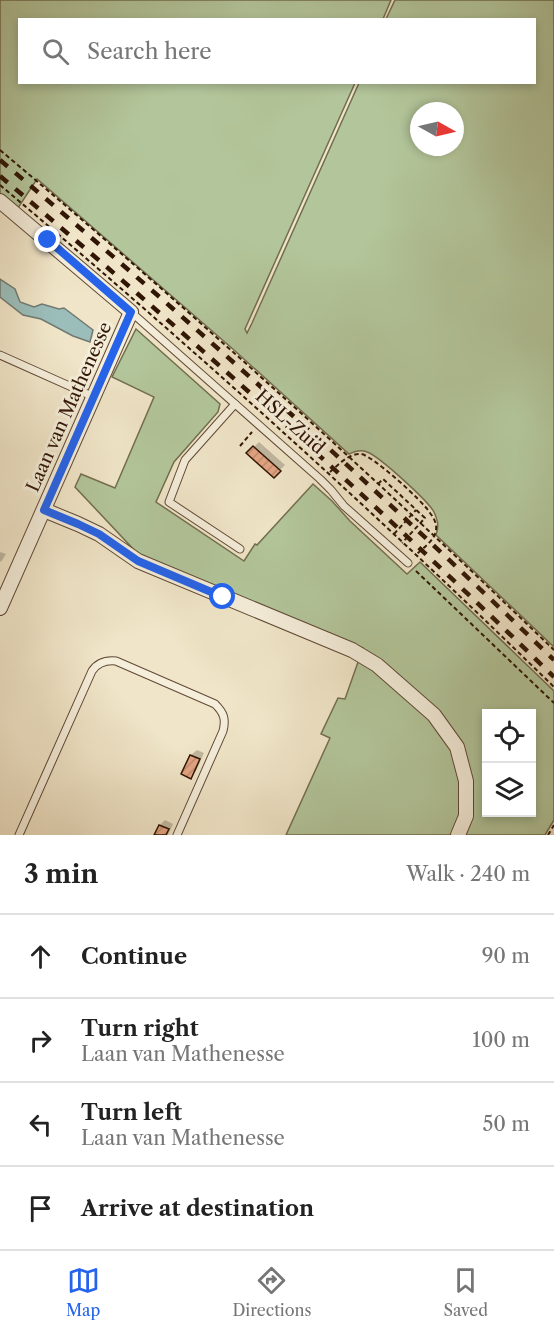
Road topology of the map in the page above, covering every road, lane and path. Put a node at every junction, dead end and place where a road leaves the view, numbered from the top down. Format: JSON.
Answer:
{"nodes":[{"id":1,"x":0,"y":150,"type":"edge"},
{"id":2,"x":0,"y":186,"type":"edge"},
{"id":3,"x":0,"y":201,"type":"edge"},
{"id":4,"x":131,"y":312,"type":"junction"},
{"id":5,"x":0,"y":355,"type":"edge"},
{"id":6,"x":94,"y":397,"type":"junction"},
{"id":7,"x":235,"y":404,"type":"junction"},
{"id":8,"x":253,"y":432,"type":"dead end"},
{"id":9,"x":240,"y":446,"type":"dead end"},
{"id":10,"x":320,"y":479,"type":"junction"},
{"id":11,"x":378,"y":484,"type":"junction"},
{"id":12,"x":44,"y":510,"type":"junction"},
{"id":13,"x":416,"y":510,"type":"junction"},
{"id":14,"x":389,"y":540,"type":"dead end"},
{"id":15,"x":240,"y":549,"type":"dead end"},
{"id":16,"x":394,"y":552,"type":"junction"},
{"id":17,"x":408,"y":563,"type":"junction"},
{"id":18,"x":0,"y":608,"type":"edge"},
{"id":19,"x":554,"y":650,"type":"edge"},
{"id":20,"x":554,"y":687,"type":"edge"},
{"id":21,"x":554,"y":703,"type":"edge"},
{"id":22,"x":554,"y":825,"type":"edge"},
{"id":23,"x":19,"y":835,"type":"edge"},
{"id":24,"x":177,"y":835,"type":"edge"},
{"id":25,"x":458,"y":835,"type":"edge"},
{"id":26,"x":548,"y":835,"type":"edge"}],
"edges":[{"from":1,"to":11,"type":"path","name":"HSL-Zuid","bridge":true},
{"from":2,"to":20,"type":"path","name":"HSL-Zuid","bridge":true},
{"from":3,"to":4,"type":"street","name":"Laan van Mathenesse"},
{"from":4,"to":6,"type":"street","name":"Laan van Mathenesse"},
{"from":4,"to":7,"type":"lane"},
{"from":5,"to":6,"type":"lane"},
{"from":6,"to":12,"type":"street","name":"Laan van Mathenesse"},
{"from":7,"to":10,"type":"lane"},
{"from":7,"to":15,"type":"lane"},
{"from":8,"to":9,"type":"path"},
{"from":10,"to":16,"type":"lane"},
{"from":10,"to":17,"type":"path"},
{"from":11,"to":13,"type":"path"},
{"from":11,"to":19,"type":"path","name":"HSL-Zuid","bridge":true},
{"from":12,"to":18,"type":"street","name":"Laan van Mathenesse"},
{"from":12,"to":25,"type":"street"},
{"from":13,"to":14,"type":"path"},
{"from":13,"to":16,"type":"path"},
{"from":16,"to":17,"type":"lane"},
{"from":17,"to":21,"type":"path"},
{"from":22,"to":26,"type":"path"},
{"from":23,"to":24,"type":"lane"}]}
